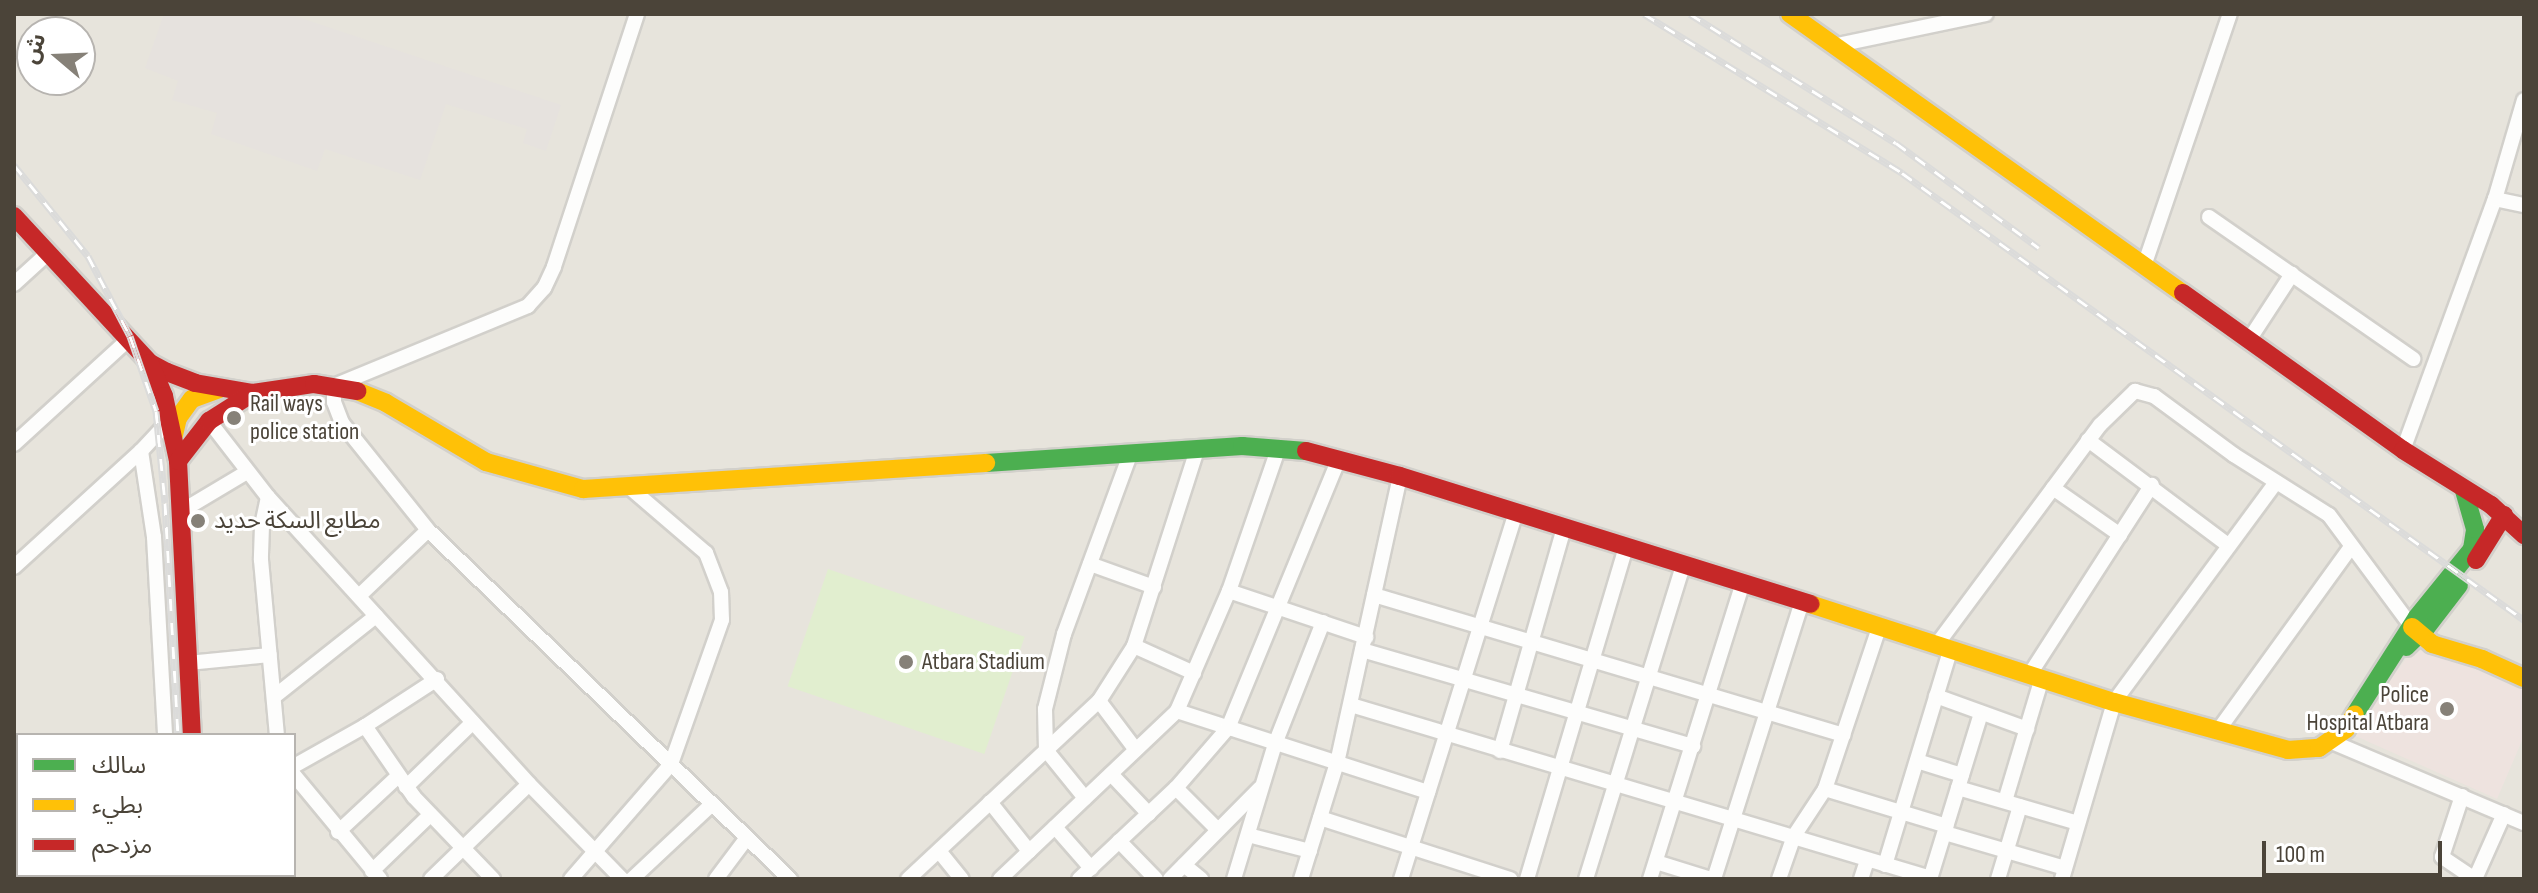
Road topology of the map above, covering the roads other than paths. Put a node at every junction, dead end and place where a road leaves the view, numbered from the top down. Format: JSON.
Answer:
{"nodes":[{"id":1,"x":637,"y":14,"type":"edge"},
{"id":2,"x":1790,"y":14,"type":"edge"},
{"id":3,"x":1986,"y":14,"type":"edge"},
{"id":4,"x":2230,"y":14,"type":"edge"},
{"id":5,"x":1833,"y":46,"type":"junction"},
{"id":6,"x":2524,"y":100,"type":"edge"},
{"id":7,"x":2495,"y":199,"type":"junction"},
{"id":8,"x":2524,"y":205,"type":"edge"},
{"id":9,"x":14,"y":216,"type":"edge"},
{"id":10,"x":2209,"y":217,"type":"dead end"},
{"id":11,"x":48,"y":253,"type":"junction"},
{"id":12,"x":2144,"y":266,"type":"junction"},
{"id":13,"x":2292,"y":274,"type":"junction"},
{"id":14,"x":14,"y":284,"type":"edge"},
{"id":15,"x":128,"y":340,"type":"junction"},
{"id":16,"x":2249,"y":340,"type":"junction"},
{"id":17,"x":2413,"y":359,"type":"dead end"},
{"id":18,"x":150,"y":363,"type":"junction"},
{"id":19,"x":334,"y":386,"type":"junction"},
{"id":20,"x":222,"y":389,"type":"junction"},
{"id":21,"x":253,"y":393,"type":"junction"},
{"id":22,"x":209,"y":421,"type":"junction"},
{"id":23,"x":172,"y":428,"type":"junction"},
{"id":24,"x":2088,"y":440,"type":"junction"},
{"id":25,"x":14,"y":444,"type":"edge"},
{"id":26,"x":1279,"y":447,"type":"junction"},
{"id":27,"x":1197,"y":450,"type":"junction"},
{"id":28,"x":2403,"y":450,"type":"junction"},
{"id":29,"x":141,"y":451,"type":"junction"},
{"id":30,"x":1130,"y":455,"type":"junction"},
{"id":31,"x":1339,"y":459,"type":"junction"},
{"id":32,"x":178,"y":461,"type":"junction"},
{"id":33,"x":247,"y":472,"type":"junction"},
{"id":34,"x":1400,"y":476,"type":"junction"},
{"id":35,"x":2276,"y":482,"type":"junction"},
{"id":36,"x":2152,"y":485,"type":"junction"},
{"id":37,"x":629,"y":487,"type":"junction"},
{"id":38,"x":2053,"y":488,"type":"junction"},
{"id":39,"x":2464,"y":491,"type":"junction"},
{"id":40,"x":268,"y":497,"type":"junction"},
{"id":41,"x":180,"y":512,"type":"junction"},
{"id":42,"x":1516,"y":512,"type":"junction"},
{"id":43,"x":2504,"y":515,"type":"junction"},
{"id":44,"x":1564,"y":528,"type":"junction"},
{"id":45,"x":428,"y":530,"type":"junction"},
{"id":46,"x":2120,"y":535,"type":"junction"},
{"id":47,"x":2524,"y":535,"type":"edge"},
{"id":48,"x":2229,"y":546,"type":"junction"},
{"id":49,"x":1626,"y":547,"type":"junction"},
{"id":50,"x":2350,"y":548,"type":"junction"},
{"id":51,"x":1684,"y":563,"type":"junction"},
{"id":52,"x":1090,"y":564,"type":"junction"},
{"id":53,"x":14,"y":567,"type":"edge"},
{"id":54,"x":1743,"y":582,"type":"junction"},
{"id":55,"x":1154,"y":587,"type":"junction"},
{"id":56,"x":1229,"y":591,"type":"junction"},
{"id":57,"x":1374,"y":595,"type":"junction"},
{"id":58,"x":359,"y":596,"type":"junction"},
{"id":59,"x":1802,"y":601,"type":"junction"},
{"id":60,"x":1277,"y":608,"type":"junction"},
{"id":61,"x":376,"y":616,"type":"junction"},
{"id":62,"x":1323,"y":622,"type":"junction"},
{"id":63,"x":1480,"y":625,"type":"junction"},
{"id":64,"x":1880,"y":625,"type":"junction"},
{"id":65,"x":2415,"y":630,"type":"junction"},
{"id":66,"x":1531,"y":641,"type":"junction"},
{"id":67,"x":1364,"y":644,"type":"junction"},
{"id":68,"x":1134,"y":646,"type":"junction"},
{"id":69,"x":1945,"y":646,"type":"junction"},
{"id":70,"x":270,"y":655,"type":"junction"},
{"id":71,"x":1593,"y":659,"type":"junction"},
{"id":72,"x":188,"y":663,"type":"junction"},
{"id":73,"x":1194,"y":673,"type":"junction"},
{"id":74,"x":1650,"y":674,"type":"junction"},
{"id":75,"x":2036,"y":676,"type":"junction"},
{"id":76,"x":2524,"y":678,"type":"edge"},
{"id":77,"x":437,"y":679,"type":"junction"},
{"id":78,"x":1463,"y":679,"type":"junction"},
{"id":79,"x":1709,"y":693,"type":"junction"},
{"id":80,"x":1516,"y":695,"type":"junction"},
{"id":81,"x":275,"y":696,"type":"junction"},
{"id":82,"x":1936,"y":696,"type":"junction"},
{"id":83,"x":1099,"y":701,"type":"junction"},
{"id":84,"x":2114,"y":702,"type":"junction"},
{"id":85,"x":1351,"y":705,"type":"junction"},
{"id":86,"x":1768,"y":709,"type":"junction"},
{"id":87,"x":1177,"y":711,"type":"junction"},
{"id":88,"x":1981,"y":713,"type":"junction"},
{"id":89,"x":1577,"y":714,"type":"junction"},
{"id":90,"x":473,"y":722,"type":"junction"},
{"id":91,"x":365,"y":726,"type":"junction"},
{"id":92,"x":1228,"y":728,"type":"junction"},
{"id":93,"x":1633,"y":729,"type":"junction"},
{"id":94,"x":2027,"y":729,"type":"junction"},
{"id":95,"x":2217,"y":732,"type":"junction"},
{"id":96,"x":165,"y":733,"type":"edge"},
{"id":97,"x":192,"y":733,"type":"edge"},
{"id":98,"x":277,"y":733,"type":"edge"},
{"id":99,"x":1445,"y":735,"type":"junction"},
{"id":100,"x":1844,"y":735,"type":"junction"},
{"id":101,"x":2332,"y":742,"type":"junction"},
{"id":102,"x":1275,"y":744,"type":"junction"},
{"id":103,"x":1693,"y":746,"type":"junction"},
{"id":104,"x":1046,"y":750,"type":"junction"},
{"id":105,"x":1136,"y":750,"type":"junction"},
{"id":106,"x":1500,"y":751,"type":"junction"},
{"id":107,"x":1917,"y":761,"type":"junction"},
{"id":108,"x":1337,"y":763,"type":"junction"},
{"id":109,"x":671,"y":764,"type":"junction"},
{"id":110,"x":296,"y":765,"type":"edge"},
{"id":111,"x":1561,"y":769,"type":"junction"},
{"id":112,"x":1111,"y":774,"type":"junction"},
{"id":113,"x":296,"y":778,"type":"edge"},
{"id":114,"x":401,"y":782,"type":"junction"},
{"id":115,"x":1960,"y":782,"type":"junction"},
{"id":116,"x":529,"y":784,"type":"junction"},
{"id":117,"x":1263,"y":785,"type":"junction"},
{"id":118,"x":1616,"y":785,"type":"junction"},
{"id":119,"x":1176,"y":788,"type":"junction"},
{"id":120,"x":1825,"y":789,"type":"junction"},
{"id":121,"x":1428,"y":792,"type":"junction"},
{"id":122,"x":2462,"y":796,"type":"junction"},
{"id":123,"x":1085,"y":798,"type":"junction"},
{"id":124,"x":2005,"y":801,"type":"junction"},
{"id":125,"x":990,"y":802,"type":"junction"},
{"id":126,"x":1676,"y":802,"type":"junction"},
{"id":127,"x":711,"y":805,"type":"junction"},
{"id":128,"x":2020,"y":806,"type":"junction"},
{"id":129,"x":1149,"y":814,"type":"junction"},
{"id":130,"x":1901,"y":814,"type":"junction"},
{"id":131,"x":2504,"y":814,"type":"junction"},
{"id":132,"x":430,"y":815,"type":"junction"},
{"id":133,"x":1733,"y":817,"type":"junction"},
{"id":134,"x":1320,"y":818,"type":"junction"},
{"id":135,"x":2078,"y":823,"type":"junction"},
{"id":136,"x":2524,"y":823,"type":"edge"},
{"id":137,"x":1055,"y":827,"type":"junction"},
{"id":138,"x":1218,"y":830,"type":"junction"},
{"id":139,"x":1946,"y":830,"type":"junction"},
{"id":140,"x":338,"y":832,"type":"junction"},
{"id":141,"x":1248,"y":835,"type":"junction"},
{"id":142,"x":1794,"y":836,"type":"junction"},
{"id":143,"x":746,"y":839,"type":"junction"},
{"id":144,"x":1119,"y":841,"type":"junction"},
{"id":145,"x":1411,"y":848,"type":"junction"},
{"id":146,"x":464,"y":850,"type":"junction"},
{"id":147,"x":596,"y":850,"type":"junction"},
{"id":148,"x":939,"y":851,"type":"junction"},
{"id":149,"x":1029,"y":851,"type":"junction"},
{"id":150,"x":1310,"y":851,"type":"junction"},
{"id":151,"x":2006,"y":851,"type":"junction"},
{"id":152,"x":1867,"y":860,"type":"junction"},
{"id":153,"x":1656,"y":862,"type":"junction"},
{"id":154,"x":1460,"y":863,"type":"junction"},
{"id":155,"x":1184,"y":865,"type":"junction"},
{"id":156,"x":1885,"y":865,"type":"junction"},
{"id":157,"x":1091,"y":868,"type":"junction"},
{"id":158,"x":2064,"y":873,"type":"edge"},
{"id":159,"x":376,"y":875,"type":"edge"},
{"id":160,"x":1302,"y":877,"type":"edge"},
{"id":161,"x":1002,"y":878,"type":"edge"},
{"id":162,"x":1931,"y":878,"type":"edge"},
{"id":163,"x":431,"y":879,"type":"edge"},
{"id":164,"x":493,"y":879,"type":"edge"},
{"id":165,"x":571,"y":879,"type":"edge"},
{"id":166,"x":622,"y":879,"type":"edge"},
{"id":167,"x":632,"y":879,"type":"edge"},
{"id":168,"x":716,"y":879,"type":"edge"},
{"id":169,"x":790,"y":879,"type":"edge"},
{"id":170,"x":908,"y":879,"type":"edge"},
{"id":171,"x":962,"y":879,"type":"edge"},
{"id":172,"x":1079,"y":879,"type":"edge"},
{"id":173,"x":1156,"y":879,"type":"edge"},
{"id":174,"x":1170,"y":879,"type":"edge"},
{"id":175,"x":1201,"y":879,"type":"edge"},
{"id":176,"x":1234,"y":879,"type":"edge"},
{"id":177,"x":1318,"y":879,"type":"edge"},
{"id":178,"x":1401,"y":879,"type":"edge"},
{"id":179,"x":1455,"y":879,"type":"edge"},
{"id":180,"x":1510,"y":879,"type":"edge"},
{"id":181,"x":1527,"y":879,"type":"edge"},
{"id":182,"x":1586,"y":879,"type":"edge"},
{"id":183,"x":1650,"y":879,"type":"edge"},
{"id":184,"x":1712,"y":879,"type":"edge"},
{"id":185,"x":1779,"y":879,"type":"edge"},
{"id":186,"x":1861,"y":879,"type":"edge"},
{"id":187,"x":1998,"y":879,"type":"edge"}],
"edges":[{"from":1,"to":19,"type":"street"},
{"from":2,"to":5,"type":"street"},
{"from":3,"to":5,"type":"street"},
{"from":4,"to":12,"type":"street"},
{"from":5,"to":12,"type":"street"},
{"from":6,"to":7,"type":"street"},
{"from":7,"to":8,"type":"street"},
{"from":7,"to":28,"type":"street"},
{"from":9,"to":11,"type":"street"},
{"from":10,"to":13,"type":"street"},
{"from":11,"to":14,"type":"street"},
{"from":11,"to":15,"type":"street"},
{"from":12,"to":16,"type":"street"},
{"from":13,"to":16,"type":"street"},
{"from":13,"to":17,"type":"street"},
{"from":15,"to":18,"type":"street"},
{"from":15,"to":25,"type":"street"},
{"from":16,"to":28,"type":"street"},
{"from":18,"to":20,"type":"street"},
{"from":18,"to":23,"type":"street"},
{"from":19,"to":21,"type":"street"},
{"from":19,"to":37,"type":"street"},
{"from":19,"to":45,"type":"street"},
{"from":20,"to":21,"type":"street"},
{"from":20,"to":23,"type":"street"},
{"from":21,"to":22,"type":"street"},
{"from":22,"to":32,"type":"street"},
{"from":22,"to":33,"type":"street"},
{"from":23,"to":29,"type":"street"},
{"from":23,"to":32,"type":"street"},
{"from":24,"to":35,"type":"street"},
{"from":24,"to":36,"type":"street"},
{"from":24,"to":38,"type":"street"},
{"from":26,"to":27,"type":"street"},
{"from":26,"to":31,"type":"street"},
{"from":26,"to":56,"type":"street"},
{"from":27,"to":30,"type":"street"},
{"from":27,"to":55,"type":"street"},
{"from":28,"to":39,"type":"street"},
{"from":29,"to":53,"type":"street"},
{"from":29,"to":96,"type":"street"},
{"from":30,"to":37,"type":"street"},
{"from":30,"to":52,"type":"street"},
{"from":31,"to":34,"type":"street"},
{"from":31,"to":60,"type":"street"},
{"from":32,"to":41,"type":"street"},
{"from":33,"to":40,"type":"street"},
{"from":33,"to":41,"type":"street"},
{"from":34,"to":42,"type":"street"},
{"from":34,"to":57,"type":"street"},
{"from":35,"to":48,"type":"street"},
{"from":35,"to":50,"type":"street"},
{"from":36,"to":46,"type":"street"},
{"from":36,"to":48,"type":"street"},
{"from":37,"to":109,"type":"street"},
{"from":38,"to":46,"type":"street"},
{"from":38,"to":69,"type":"street"},
{"from":39,"to":43,"type":"street"},
{"from":39,"to":65,"type":"street"},
{"from":40,"to":58,"type":"street"},
{"from":40,"to":70,"type":"street"},
{"from":41,"to":72,"type":"street"},
{"from":42,"to":44,"type":"street"},
{"from":42,"to":63,"type":"street"},
{"from":43,"to":47,"type":"street"},
{"from":43,"to":65,"type":"street"},
{"from":44,"to":49,"type":"street"},
{"from":44,"to":66,"type":"street"},
{"from":45,"to":58,"type":"street"},
{"from":45,"to":109,"type":"street"},
{"from":46,"to":75,"type":"street"},
{"from":48,"to":84,"type":"street"},
{"from":49,"to":51,"type":"street"},
{"from":49,"to":71,"type":"street"},
{"from":50,"to":65,"type":"street"},
{"from":50,"to":95,"type":"street"},
{"from":51,"to":54,"type":"street"},
{"from":51,"to":74,"type":"street"},
{"from":52,"to":55,"type":"street"},
{"from":52,"to":104,"type":"street"},
{"from":54,"to":59,"type":"street"},
{"from":54,"to":79,"type":"street"},
{"from":55,"to":68,"type":"street"},
{"from":56,"to":60,"type":"street"},
{"from":56,"to":73,"type":"street"},
{"from":57,"to":63,"type":"street"},
{"from":57,"to":67,"type":"street"},
{"from":58,"to":61,"type":"street"},
{"from":59,"to":64,"type":"street"},
{"from":59,"to":86,"type":"street"},
{"from":60,"to":62,"type":"street"},
{"from":60,"to":92,"type":"street"},
{"from":61,"to":77,"type":"street"},
{"from":61,"to":81,"type":"street"},
{"from":62,"to":67,"type":"street"},
{"from":62,"to":102,"type":"street"},
{"from":63,"to":66,"type":"street"},
{"from":63,"to":78,"type":"street"},
{"from":64,"to":69,"type":"street"},
{"from":64,"to":100,"type":"street"},
{"from":65,"to":76,"type":"street"},
{"from":65,"to":101,"type":"street"},
{"from":66,"to":71,"type":"street"},
{"from":66,"to":80,"type":"street"},
{"from":67,"to":78,"type":"street"},
{"from":67,"to":85,"type":"street"},
{"from":68,"to":73,"type":"street"},
{"from":68,"to":83,"type":"street"},
{"from":69,"to":75,"type":"street"},
{"from":69,"to":82,"type":"street"},
{"from":70,"to":72,"type":"street"},
{"from":70,"to":81,"type":"street"},
{"from":71,"to":74,"type":"street"},
{"from":71,"to":89,"type":"street"},
{"from":72,"to":97,"type":"street"},
{"from":73,"to":87,"type":"street"},
{"from":74,"to":79,"type":"street"},
{"from":74,"to":93,"type":"street"},
{"from":75,"to":84,"type":"street"},
{"from":75,"to":94,"type":"street"},
{"from":77,"to":90,"type":"street"},
{"from":77,"to":91,"type":"street"},
{"from":78,"to":80,"type":"street"},
{"from":78,"to":99,"type":"street"},
{"from":79,"to":86,"type":"street"},
{"from":79,"to":103,"type":"street"},
{"from":80,"to":89,"type":"street"},
{"from":80,"to":106,"type":"street"},
{"from":81,"to":98,"type":"street"},
{"from":82,"to":88,"type":"street"},
{"from":82,"to":107,"type":"street"},
{"from":83,"to":104,"type":"street"},
{"from":83,"to":105,"type":"street"},
{"from":84,"to":95,"type":"street"},
{"from":84,"to":135,"type":"street"},
{"from":85,"to":99,"type":"street"},
{"from":85,"to":108,"type":"street"},
{"from":86,"to":100,"type":"street"},
{"from":86,"to":133,"type":"street"},
{"from":87,"to":92,"type":"street"},
{"from":87,"to":105,"type":"street"},
{"from":88,"to":94,"type":"street"},
{"from":88,"to":115,"type":"street"},
{"from":89,"to":93,"type":"street"},
{"from":89,"to":111,"type":"street"},
{"from":90,"to":114,"type":"street"},
{"from":90,"to":116,"type":"street"},
{"from":91,"to":110,"type":"street"},
{"from":91,"to":114,"type":"street"},
{"from":92,"to":102,"type":"street"},
{"from":92,"to":119,"type":"street"},
{"from":93,"to":103,"type":"street"},
{"from":93,"to":118,"type":"street"},
{"from":94,"to":124,"type":"street"},
{"from":95,"to":101,"type":"street"},
{"from":99,"to":106,"type":"street"},
{"from":99,"to":121,"type":"street"},
{"from":100,"to":120,"type":"street"},
{"from":101,"to":122,"type":"street"},
{"from":102,"to":108,"type":"street"},
{"from":102,"to":117,"type":"street"},
{"from":103,"to":126,"type":"street"},
{"from":104,"to":123,"type":"street"},
{"from":104,"to":125,"type":"street"},
{"from":105,"to":112,"type":"street"},
{"from":106,"to":111,"type":"street"},
{"from":107,"to":115,"type":"street"},
{"from":107,"to":130,"type":"street"},
{"from":108,"to":121,"type":"street"},
{"from":108,"to":134,"type":"street"},
{"from":109,"to":127,"type":"street"},
{"from":109,"to":147,"type":"street"},
{"from":111,"to":118,"type":"street"},
{"from":111,"to":181,"type":"street"},
{"from":112,"to":123,"type":"street"},
{"from":112,"to":129,"type":"street"},
{"from":113,"to":140,"type":"street"},
{"from":114,"to":132,"type":"street"},
{"from":114,"to":140,"type":"street"},
{"from":115,"to":124,"type":"street"},
{"from":115,"to":139,"type":"street"},
{"from":116,"to":146,"type":"street"},
{"from":116,"to":147,"type":"street"},
{"from":117,"to":138,"type":"street"},
{"from":117,"to":141,"type":"street"},
{"from":118,"to":126,"type":"street"},
{"from":118,"to":182,"type":"street"},
{"from":119,"to":129,"type":"street"},
{"from":119,"to":138,"type":"street"},
{"from":120,"to":130,"type":"street"},
{"from":120,"to":142,"type":"street"},
{"from":121,"to":145,"type":"street"},
{"from":122,"to":131,"type":"street"},
{"from":122,"to":131,"type":"street"},
{"from":123,"to":137,"type":"street"},
{"from":124,"to":128,"type":"street"},
{"from":125,"to":148,"type":"street"},
{"from":125,"to":149,"type":"street"},
{"from":126,"to":133,"type":"street"},
{"from":126,"to":153,"type":"street"},
{"from":127,"to":143,"type":"street"},
{"from":127,"to":167,"type":"street"},
{"from":128,"to":135,"type":"street"},
{"from":128,"to":151,"type":"street"},
{"from":129,"to":144,"type":"street"},
{"from":130,"to":139,"type":"street"},
{"from":130,"to":156,"type":"street"},
{"from":131,"to":136,"type":"street"},
{"from":132,"to":146,"type":"street"},
{"from":132,"to":159,"type":"street"},
{"from":133,"to":142,"type":"street"},
{"from":133,"to":184,"type":"street"},
{"from":134,"to":145,"type":"street"},
{"from":134,"to":150,"type":"street"},
{"from":135,"to":158,"type":"street"},
{"from":137,"to":149,"type":"street"},
{"from":137,"to":157,"type":"street"},
{"from":138,"to":155,"type":"street"},
{"from":139,"to":151,"type":"street"},
{"from":139,"to":162,"type":"street"},
{"from":140,"to":159,"type":"street"},
{"from":141,"to":150,"type":"street"},
{"from":141,"to":176,"type":"street"},
{"from":142,"to":152,"type":"street"},
{"from":142,"to":185,"type":"street"},
{"from":143,"to":168,"type":"street"},
{"from":143,"to":169,"type":"street"},
{"from":144,"to":157,"type":"street"},
{"from":144,"to":173,"type":"street"},
{"from":145,"to":154,"type":"street"},
{"from":145,"to":178,"type":"street"},
{"from":146,"to":163,"type":"street"},
{"from":146,"to":164,"type":"street"},
{"from":147,"to":165,"type":"street"},
{"from":147,"to":166,"type":"street"},
{"from":148,"to":170,"type":"street"},
{"from":148,"to":171,"type":"street"},
{"from":149,"to":161,"type":"street"},
{"from":150,"to":160,"type":"street"},
{"from":151,"to":158,"type":"street"},
{"from":151,"to":187,"type":"street"},
{"from":152,"to":156,"type":"street"},
{"from":152,"to":186,"type":"street"},
{"from":153,"to":183,"type":"street"},
{"from":153,"to":184,"type":"street"},
{"from":154,"to":179,"type":"street"},
{"from":154,"to":180,"type":"street"},
{"from":155,"to":174,"type":"street"},
{"from":155,"to":175,"type":"street"},
{"from":156,"to":162,"type":"street"},
{"from":157,"to":172,"type":"street"},
{"from":160,"to":177,"type":"street"}]}
